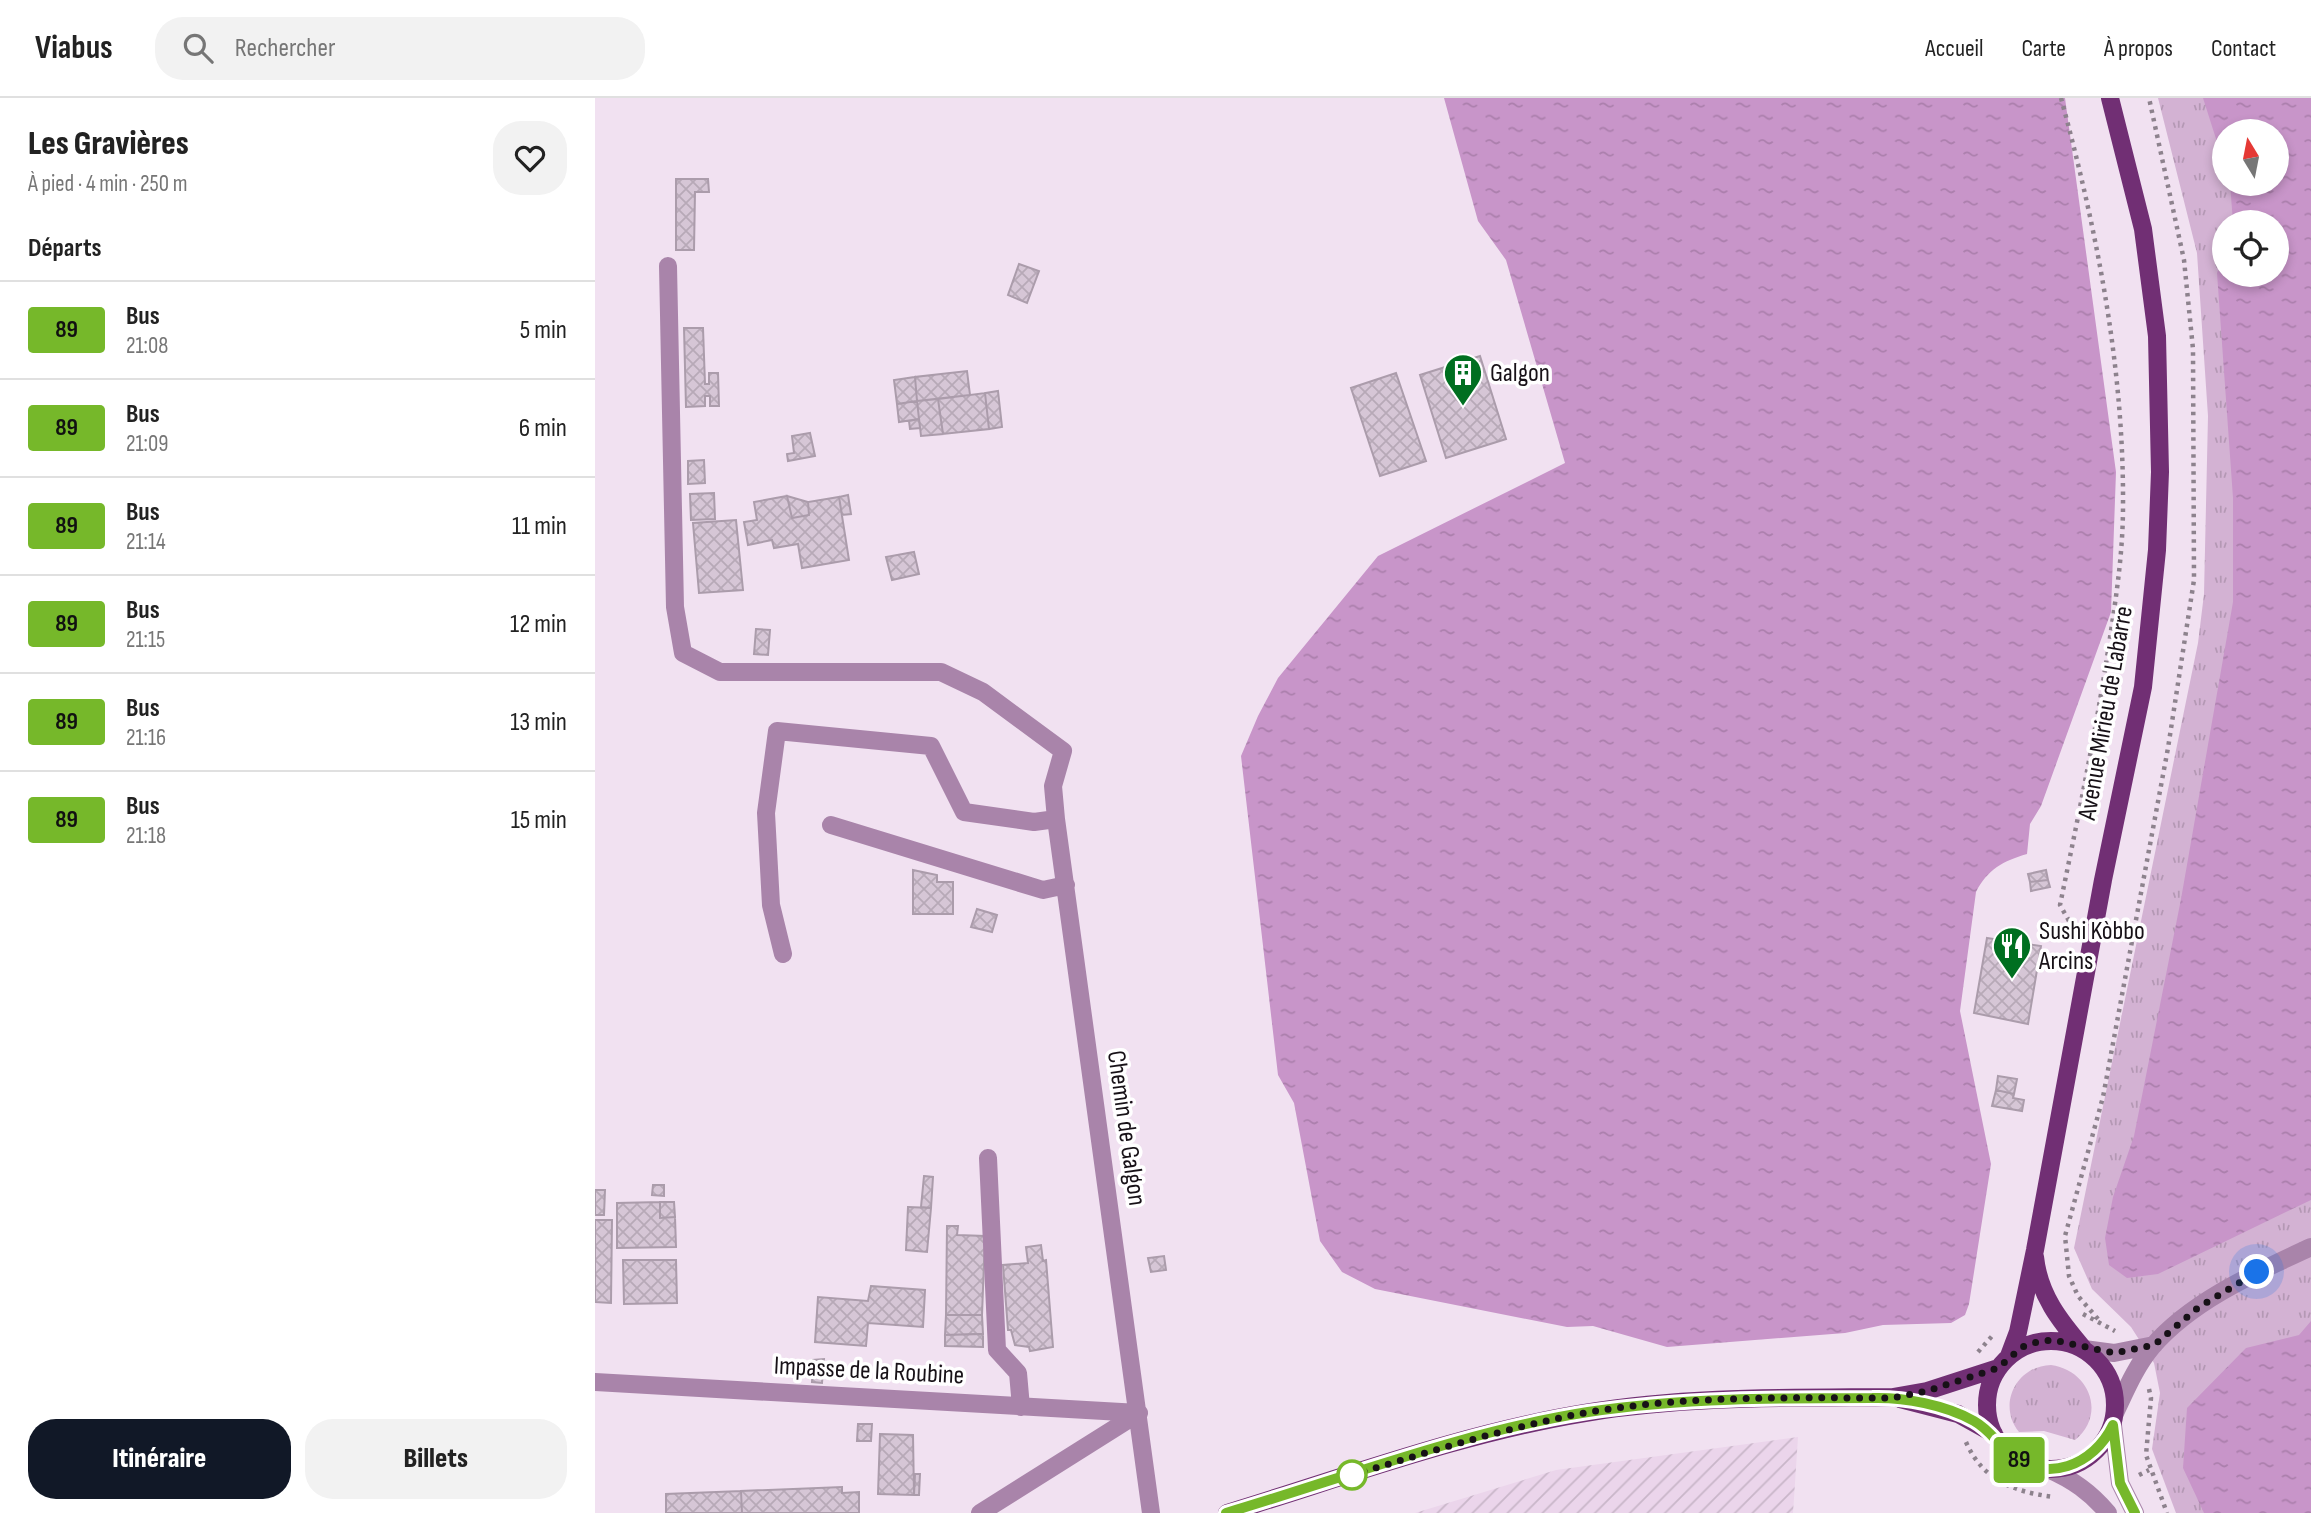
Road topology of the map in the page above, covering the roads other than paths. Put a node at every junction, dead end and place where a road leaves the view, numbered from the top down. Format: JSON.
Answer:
{"nodes":[{"id":1,"x":2110,"y":98,"type":"edge"},
{"id":2,"x":668,"y":266,"type":"dead end"},
{"id":3,"x":1056,"y":820,"type":"junction"},
{"id":4,"x":831,"y":825,"type":"dead end"},
{"id":5,"x":1066,"y":885,"type":"junction"},
{"id":6,"x":783,"y":954,"type":"dead end"},
{"id":7,"x":988,"y":1158,"type":"dead end"},
{"id":8,"x":2311,"y":1247,"type":"edge"},
{"id":9,"x":2035,"y":1250,"type":"junction"},
{"id":10,"x":2154,"y":1345,"type":"junction"},
{"id":11,"x":2084,"y":1349,"type":"junction"},
{"id":12,"x":2003,"y":1362,"type":"junction"},
{"id":13,"x":595,"y":1382,"type":"edge"},
{"id":14,"x":1893,"y":1398,"type":"junction"},
{"id":15,"x":1021,"y":1406,"type":"junction"},
{"id":16,"x":1139,"y":1413,"type":"junction"},
{"id":17,"x":2114,"y":1419,"type":"junction"},
{"id":18,"x":1994,"y":1434,"type":"junction"},
{"id":19,"x":2048,"y":1469,"type":"junction"},
{"id":20,"x":980,"y":1513,"type":"edge"},
{"id":21,"x":1151,"y":1513,"type":"edge"},
{"id":22,"x":1227,"y":1513,"type":"edge"},
{"id":23,"x":2108,"y":1513,"type":"edge"},
{"id":24,"x":2135,"y":1513,"type":"edge"}],
"edges":[{"from":1,"to":9,"type":"main road","name":"Avenue Mirieu de Labarre"},
{"from":2,"to":3,"type":"street","name":"Chemin de Galgon"},
{"from":3,"to":5,"type":"street","name":"Chemin de Galgon"},
{"from":3,"to":6,"type":"street"},
{"from":4,"to":5,"type":"street"},
{"from":5,"to":16,"type":"street","name":"Chemin de Galgon"},
{"from":7,"to":15,"type":"street"},
{"from":8,"to":10,"type":"street"},
{"from":9,"to":11,"type":"main road","name":"Avenue Mirieu de Labarre"},
{"from":9,"to":12,"type":"main road","name":"Avenue Mirieu de Labarre"},
{"from":10,"to":11,"type":"street"},
{"from":10,"to":17,"type":"street"},
{"from":11,"to":12,"type":"main road"},
{"from":11,"to":17,"type":"main road"},
{"from":12,"to":14,"type":"main road"},
{"from":12,"to":18,"type":"main road"},
{"from":13,"to":15,"type":"street","name":"Impasse de la Roubine"},
{"from":14,"to":18,"type":"main road"},
{"from":14,"to":22,"type":"main road"},
{"from":15,"to":16,"type":"street","name":"Impasse de la Roubine"},
{"from":16,"to":20,"type":"street"},
{"from":16,"to":21,"type":"street","name":"Chemin de Galgon"},
{"from":17,"to":19,"type":"main road"},
{"from":17,"to":24,"type":"street"},
{"from":18,"to":19,"type":"main road"},
{"from":19,"to":23,"type":"street"}]}
